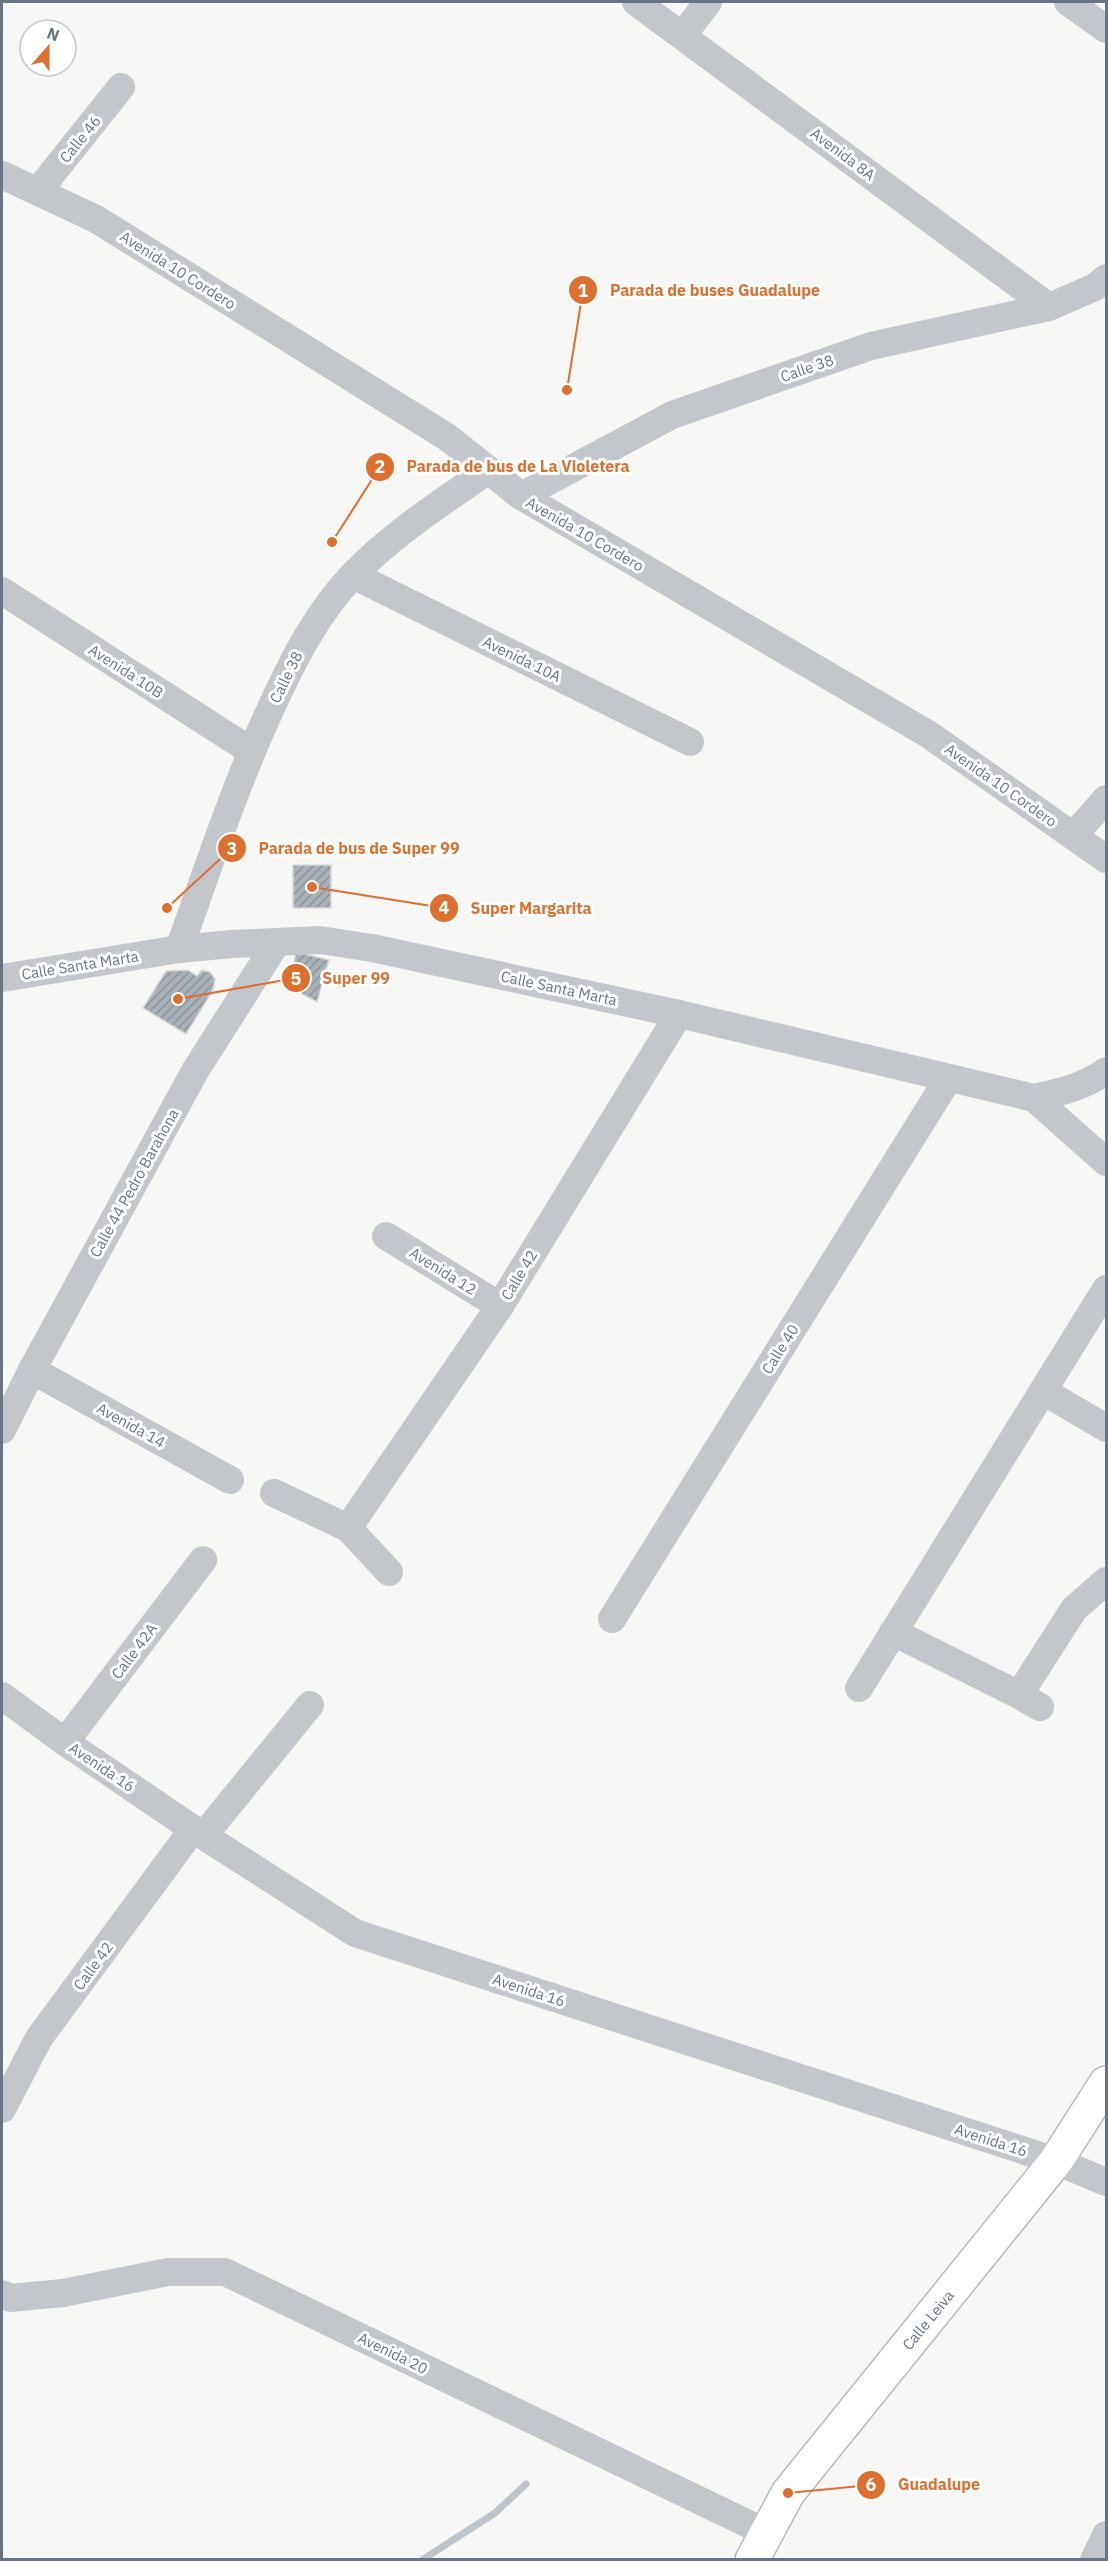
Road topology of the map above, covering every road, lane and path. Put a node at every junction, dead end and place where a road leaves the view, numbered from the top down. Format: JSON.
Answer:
{"nodes":[{"id":1,"x":636,"y":2,"type":"edge"},
{"id":2,"x":708,"y":2,"type":"edge"},
{"id":3,"x":1068,"y":2,"type":"edge"},
{"id":4,"x":1107,"y":29,"type":"edge"},
{"id":5,"x":683,"y":35,"type":"junction"},
{"id":6,"x":121,"y":87,"type":"dead end"},
{"id":7,"x":2,"y":175,"type":"edge"},
{"id":8,"x":38,"y":191,"type":"junction"},
{"id":9,"x":1103,"y":283,"type":"edge"},
{"id":10,"x":1049,"y":307,"type":"junction"},
{"id":11,"x":487,"y":471,"type":"junction"},
{"id":12,"x":521,"y":496,"type":"junction"},
{"id":13,"x":353,"y":575,"type":"junction"},
{"id":14,"x":2,"y":591,"type":"edge"},
{"id":15,"x":690,"y":742,"type":"dead end"},
{"id":16,"x":251,"y":751,"type":"junction"},
{"id":17,"x":1107,"y":799,"type":"edge"},
{"id":18,"x":1074,"y":835,"type":"junction"},
{"id":19,"x":1107,"y":859,"type":"edge"},
{"id":20,"x":277,"y":942,"type":"junction"},
{"id":21,"x":179,"y":949,"type":"junction"},
{"id":22,"x":2,"y":978,"type":"edge"},
{"id":23,"x":679,"y":1014,"type":"junction"},
{"id":24,"x":1107,"y":1071,"type":"edge"},
{"id":25,"x":948,"y":1079,"type":"junction"},
{"id":26,"x":1034,"y":1098,"type":"junction"},
{"id":27,"x":1107,"y":1162,"type":"edge"},
{"id":28,"x":386,"y":1236,"type":"dead end"},
{"id":29,"x":1107,"y":1289,"type":"edge"},
{"id":30,"x":500,"y":1306,"type":"junction"},
{"id":31,"x":32,"y":1370,"type":"junction"},
{"id":32,"x":1043,"y":1391,"type":"junction"},
{"id":33,"x":1107,"y":1428,"type":"edge"},
{"id":34,"x":2,"y":1430,"type":"edge"},
{"id":35,"x":230,"y":1480,"type":"dead end"},
{"id":36,"x":274,"y":1493,"type":"dead end"},
{"id":37,"x":348,"y":1528,"type":"junction"},
{"id":38,"x":203,"y":1560,"type":"dead end"},
{"id":39,"x":389,"y":1572,"type":"dead end"},
{"id":40,"x":1107,"y":1581,"type":"edge"},
{"id":41,"x":612,"y":1619,"type":"dead end"},
{"id":42,"x":893,"y":1632,"type":"junction"},
{"id":43,"x":859,"y":1688,"type":"dead end"},
{"id":44,"x":2,"y":1696,"type":"edge"},
{"id":45,"x":310,"y":1705,"type":"dead end"},
{"id":46,"x":65,"y":1742,"type":"junction"},
{"id":47,"x":198,"y":1832,"type":"junction"},
{"id":48,"x":1107,"y":2083,"type":"edge"},
{"id":49,"x":2,"y":2109,"type":"edge"},
{"id":50,"x":1056,"y":2161,"type":"junction"},
{"id":51,"x":1107,"y":2182,"type":"edge"},
{"id":52,"x":2,"y":2294,"type":"edge"},
{"id":53,"x":1107,"y":2535,"type":"edge"},
{"id":54,"x":759,"y":2546,"type":"edge"},
{"id":55,"x":1094,"y":2559,"type":"edge"}],
"edges":[{"from":1,"to":5,"type":"street","name":"Avenida 8A"},
{"from":2,"to":5,"type":"street"},
{"from":3,"to":4,"type":"street"},
{"from":5,"to":10,"type":"street","name":"Avenida 8A"},
{"from":6,"to":8,"type":"street","name":"Calle 46"},
{"from":7,"to":8,"type":"street","name":"Avenida 10 Cordero"},
{"from":8,"to":11,"type":"street","name":"Avenida 10 Cordero"},
{"from":9,"to":10,"type":"street","name":"Calle 38"},
{"from":10,"to":12,"type":"street","name":"Calle 38"},
{"from":11,"to":12,"type":"street","name":"Avenida 10 Cordero"},
{"from":11,"to":13,"type":"street","name":"Calle 38"},
{"from":12,"to":18,"type":"street","name":"Avenida 10 Cordero"},
{"from":13,"to":15,"type":"street","name":"Avenida 10A"},
{"from":13,"to":16,"type":"street","name":"Calle 38"},
{"from":14,"to":16,"type":"street","name":"Avenida 10B"},
{"from":16,"to":21,"type":"street","name":"Calle 38"},
{"from":17,"to":18,"type":"street"},
{"from":18,"to":19,"type":"street","name":"Avenida 10 Cordero"},
{"from":20,"to":21,"type":"street","name":"Calle Santa Marta"},
{"from":20,"to":23,"type":"street","name":"Calle Santa Marta"},
{"from":20,"to":31,"type":"street","name":"Calle 44 Pedro Barahona"},
{"from":21,"to":22,"type":"street","name":"Calle Santa Marta"},
{"from":23,"to":25,"type":"street","name":"Calle Santa Marta"},
{"from":23,"to":30,"type":"street","name":"Calle 42"},
{"from":24,"to":26,"type":"street","name":"Calle Santa Marta"},
{"from":25,"to":26,"type":"street","name":"Calle Santa Marta"},
{"from":25,"to":41,"type":"street","name":"Calle 40"},
{"from":26,"to":27,"type":"street"},
{"from":28,"to":30,"type":"street","name":"Avenida 12"},
{"from":29,"to":32,"type":"street"},
{"from":30,"to":37,"type":"street","name":"Calle 42"},
{"from":31,"to":34,"type":"street","name":"Calle 44 Pedro Barahona"},
{"from":31,"to":35,"type":"street","name":"Avenida 14"},
{"from":32,"to":33,"type":"street"},
{"from":32,"to":42,"type":"street"},
{"from":36,"to":37,"type":"street"},
{"from":37,"to":39,"type":"street"},
{"from":38,"to":46,"type":"street","name":"Calle 42A"},
{"from":40,"to":42,"type":"street"},
{"from":42,"to":43,"type":"street"},
{"from":44,"to":46,"type":"street","name":"Avenida 16"},
{"from":45,"to":47,"type":"street","name":"Calle 42"},
{"from":46,"to":47,"type":"street","name":"Avenida 16"},
{"from":47,"to":49,"type":"street","name":"Calle 42"},
{"from":47,"to":50,"type":"street","name":"Avenida 16"},
{"from":48,"to":50,"type":"main road","name":"Calle Leiva"},
{"from":50,"to":51,"type":"street","name":"Avenida 16"},
{"from":50,"to":54,"type":"main road","name":"Calle Leiva"},
{"from":52,"to":54,"type":"street","name":"Avenida 20"},
{"from":53,"to":55,"type":"street"}]}
